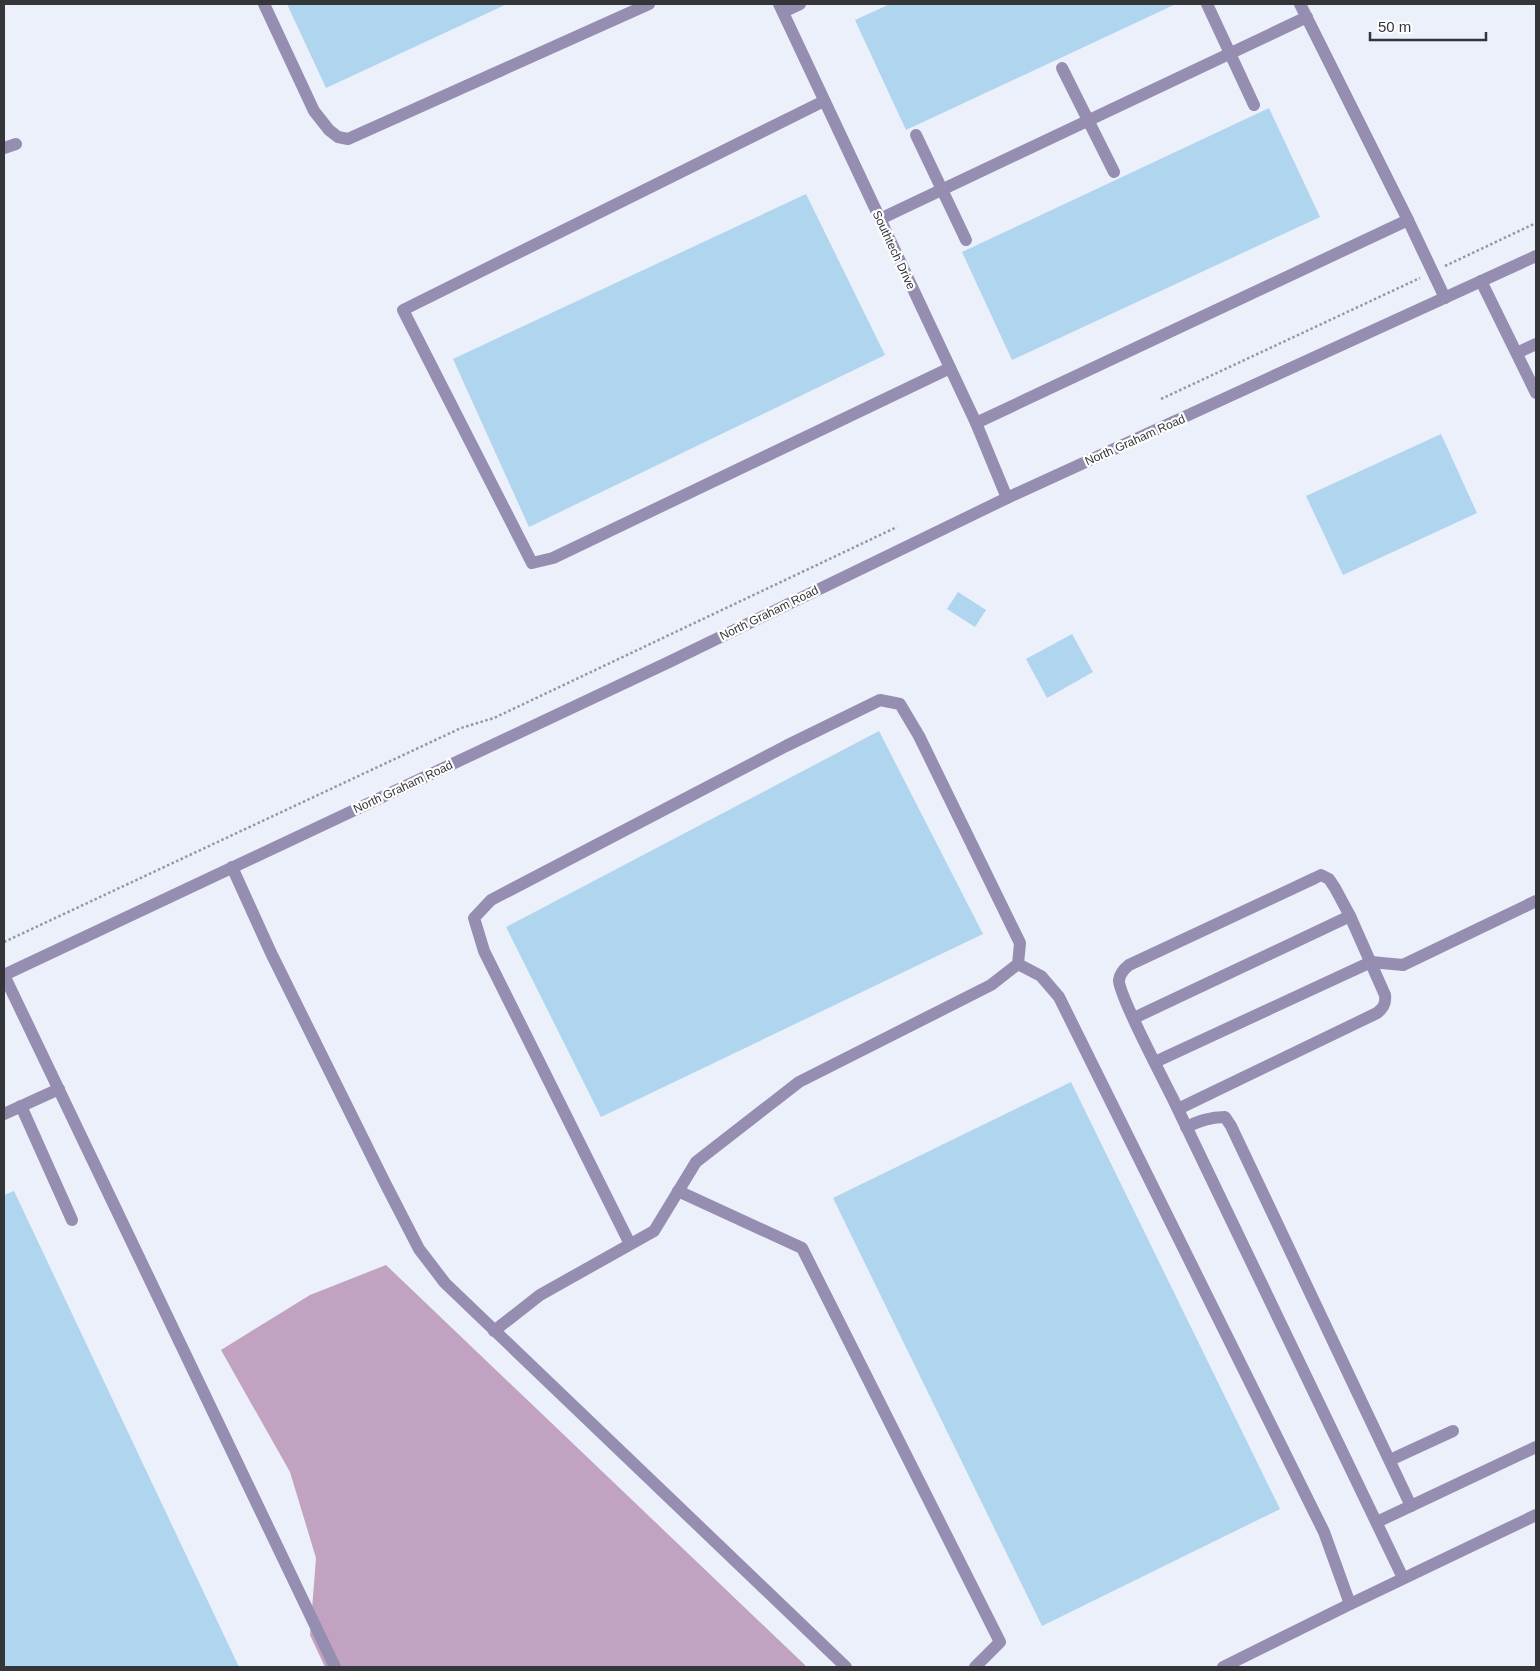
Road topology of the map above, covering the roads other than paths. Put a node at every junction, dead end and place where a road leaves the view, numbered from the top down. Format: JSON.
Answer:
{"nodes":[{"id":1,"x":264,"y":4,"type":"edge"},
{"id":2,"x":649,"y":4,"type":"edge"},
{"id":3,"x":800,"y":4,"type":"edge"},
{"id":4,"x":1208,"y":4,"type":"edge"},
{"id":5,"x":1300,"y":4,"type":"edge"},
{"id":6,"x":781,"y":8,"type":"edge"},
{"id":7,"x":1307,"y":17,"type":"junction"},
{"id":8,"x":1230,"y":53,"type":"junction"},
{"id":9,"x":1062,"y":68,"type":"dead end"},
{"id":10,"x":824,"y":101,"type":"junction"},
{"id":11,"x":1254,"y":105,"type":"dead end"},
{"id":12,"x":1088,"y":121,"type":"junction"},
{"id":13,"x":916,"y":135,"type":"dead end"},
{"id":14,"x":1114,"y":172,"type":"dead end"},
{"id":15,"x":942,"y":190,"type":"junction"},
{"id":16,"x":880,"y":219,"type":"junction"},
{"id":17,"x":1408,"y":220,"type":"junction"},
{"id":18,"x":966,"y":240,"type":"dead end"},
{"id":19,"x":1536,"y":256,"type":"edge"},
{"id":20,"x":1482,"y":281,"type":"junction"},
{"id":21,"x":1445,"y":298,"type":"junction"},
{"id":22,"x":1536,"y":344,"type":"edge"},
{"id":23,"x":1517,"y":353,"type":"junction"},
{"id":24,"x":950,"y":368,"type":"junction"},
{"id":25,"x":1536,"y":393,"type":"edge"},
{"id":26,"x":976,"y":423,"type":"junction"},
{"id":27,"x":1007,"y":498,"type":"junction"},
{"id":28,"x":232,"y":867,"type":"junction"},
{"id":29,"x":1536,"y":901,"type":"edge"},
{"id":30,"x":1350,"y":916,"type":"junction"},
{"id":31,"x":1371,"y":962,"type":"junction"},
{"id":32,"x":1018,"y":964,"type":"junction"},
{"id":33,"x":4,"y":975,"type":"edge"},
{"id":34,"x":1134,"y":1018,"type":"junction"},
{"id":35,"x":1155,"y":1062,"type":"junction"},
{"id":36,"x":59,"y":1088,"type":"junction"},
{"id":37,"x":21,"y":1106,"type":"junction"},
{"id":38,"x":1178,"y":1109,"type":"junction"},
{"id":39,"x":4,"y":1114,"type":"edge"},
{"id":40,"x":1186,"y":1127,"type":"junction"},
{"id":41,"x":678,"y":1191,"type":"junction"},
{"id":42,"x":72,"y":1220,"type":"dead end"},
{"id":43,"x":630,"y":1244,"type":"junction"},
{"id":44,"x":494,"y":1330,"type":"junction"},
{"id":45,"x":1454,"y":1431,"type":"dead end"},
{"id":46,"x":1536,"y":1447,"type":"edge"},
{"id":47,"x":1390,"y":1460,"type":"junction"},
{"id":48,"x":1412,"y":1506,"type":"junction"},
{"id":49,"x":1536,"y":1515,"type":"edge"},
{"id":50,"x":1377,"y":1522,"type":"junction"},
{"id":51,"x":1404,"y":1578,"type":"junction"},
{"id":52,"x":1350,"y":1604,"type":"junction"},
{"id":53,"x":335,"y":1667,"type":"edge"},
{"id":54,"x":846,"y":1667,"type":"edge"},
{"id":55,"x":975,"y":1667,"type":"edge"},
{"id":56,"x":1223,"y":1667,"type":"edge"}],
"edges":[{"from":1,"to":2,"type":"street"},
{"from":3,"to":6,"type":"street"},
{"from":4,"to":8,"type":"street"},
{"from":5,"to":7,"type":"street"},
{"from":6,"to":10,"type":"street","name":"Southtech Drive"},
{"from":7,"to":8,"type":"street"},
{"from":7,"to":17,"type":"street"},
{"from":8,"to":11,"type":"street"},
{"from":8,"to":12,"type":"street"},
{"from":9,"to":12,"type":"street"},
{"from":10,"to":16,"type":"street","name":"Southtech Drive"},
{"from":10,"to":24,"type":"street"},
{"from":12,"to":14,"type":"street"},
{"from":12,"to":15,"type":"street"},
{"from":13,"to":15,"type":"street"},
{"from":15,"to":16,"type":"street"},
{"from":15,"to":18,"type":"street"},
{"from":16,"to":24,"type":"street","name":"Southtech Drive"},
{"from":17,"to":21,"type":"street"},
{"from":17,"to":26,"type":"street"},
{"from":19,"to":20,"type":"street","name":"North Graham Road"},
{"from":20,"to":21,"type":"street","name":"North Graham Road"},
{"from":20,"to":23,"type":"street"},
{"from":21,"to":27,"type":"street","name":"North Graham Road"},
{"from":22,"to":23,"type":"street"},
{"from":23,"to":25,"type":"street"},
{"from":24,"to":26,"type":"street","name":"Southtech Drive"},
{"from":26,"to":27,"type":"street","name":"Southtech Drive"},
{"from":27,"to":28,"type":"street","name":"North Graham Road"},
{"from":28,"to":33,"type":"street","name":"North Graham Road"},
{"from":28,"to":44,"type":"street"},
{"from":29,"to":31,"type":"street"},
{"from":30,"to":31,"type":"street"},
{"from":30,"to":34,"type":"street"},
{"from":30,"to":34,"type":"street"},
{"from":31,"to":35,"type":"street"},
{"from":31,"to":38,"type":"street"},
{"from":32,"to":41,"type":"street"},
{"from":32,"to":43,"type":"street"},
{"from":32,"to":52,"type":"street"},
{"from":33,"to":36,"type":"street"},
{"from":34,"to":35,"type":"street"},
{"from":35,"to":38,"type":"street"},
{"from":36,"to":37,"type":"street"},
{"from":36,"to":53,"type":"street"},
{"from":37,"to":39,"type":"street"},
{"from":37,"to":42,"type":"street"},
{"from":38,"to":40,"type":"street"},
{"from":40,"to":47,"type":"street"},
{"from":40,"to":50,"type":"street"},
{"from":41,"to":43,"type":"street"},
{"from":41,"to":55,"type":"street"},
{"from":43,"to":44,"type":"street"},
{"from":44,"to":54,"type":"street"},
{"from":45,"to":47,"type":"street"},
{"from":46,"to":48,"type":"street"},
{"from":47,"to":48,"type":"street"},
{"from":48,"to":50,"type":"street"},
{"from":49,"to":51,"type":"street"},
{"from":50,"to":51,"type":"street"},
{"from":51,"to":52,"type":"street"},
{"from":52,"to":56,"type":"street"}]}
